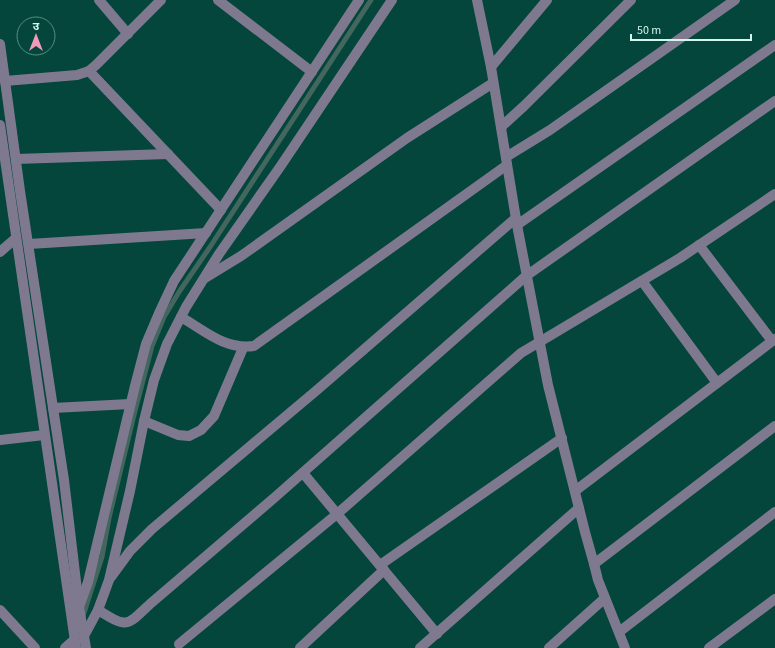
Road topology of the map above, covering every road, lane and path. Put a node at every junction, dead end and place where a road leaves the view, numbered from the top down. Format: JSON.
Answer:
{"nodes":[{"id":1,"x":99,"y":0,"type":"edge"},
{"id":2,"x":160,"y":0,"type":"edge"},
{"id":3,"x":218,"y":0,"type":"edge"},
{"id":4,"x":358,"y":0,"type":"edge"},
{"id":5,"x":392,"y":0,"type":"edge"},
{"id":6,"x":477,"y":0,"type":"edge"},
{"id":7,"x":547,"y":0,"type":"edge"},
{"id":8,"x":631,"y":0,"type":"edge"},
{"id":9,"x":735,"y":0,"type":"edge"},
{"id":10,"x":128,"y":34,"type":"junction"},
{"id":11,"x":0,"y":44,"type":"edge"},
{"id":12,"x":775,"y":45,"type":"edge"},
{"id":13,"x":491,"y":67,"type":"junction"},
{"id":14,"x":89,"y":71,"type":"junction"},
{"id":15,"x":312,"y":72,"type":"junction"},
{"id":16,"x":5,"y":81,"type":"junction"},
{"id":17,"x":493,"y":83,"type":"junction"},
{"id":18,"x":775,"y":101,"type":"edge"},
{"id":19,"x":0,"y":125,"type":"edge"},
{"id":20,"x":501,"y":128,"type":"junction"},
{"id":21,"x":168,"y":154,"type":"junction"},
{"id":22,"x":16,"y":159,"type":"junction"},
{"id":23,"x":507,"y":161,"type":"junction"},
{"id":24,"x":775,"y":194,"type":"edge"},
{"id":25,"x":221,"y":210,"type":"junction"},
{"id":26,"x":516,"y":222,"type":"junction"},
{"id":27,"x":206,"y":233,"type":"junction"},
{"id":28,"x":16,"y":238,"type":"junction"},
{"id":29,"x":28,"y":244,"type":"junction"},
{"id":30,"x":699,"y":245,"type":"junction"},
{"id":31,"x":0,"y":252,"type":"edge"},
{"id":32,"x":526,"y":276,"type":"junction"},
{"id":33,"x":203,"y":279,"type":"junction"},
{"id":34,"x":642,"y":281,"type":"junction"},
{"id":35,"x":181,"y":317,"type":"junction"},
{"id":36,"x":774,"y":340,"type":"edge"},
{"id":37,"x":539,"y":342,"type":"junction"},
{"id":38,"x":243,"y":348,"type":"junction"},
{"id":39,"x":717,"y":383,"type":"junction"},
{"id":40,"x":130,"y":404,"type":"junction"},
{"id":41,"x":53,"y":408,"type":"junction"},
{"id":42,"x":144,"y":421,"type":"junction"},
{"id":43,"x":775,"y":426,"type":"edge"},
{"id":44,"x":44,"y":435,"type":"junction"},
{"id":45,"x":562,"y":438,"type":"junction"},
{"id":46,"x":0,"y":440,"type":"edge"},
{"id":47,"x":303,"y":473,"type":"junction"},
{"id":48,"x":575,"y":491,"type":"junction"},
{"id":49,"x":579,"y":508,"type":"junction"},
{"id":50,"x":775,"y":512,"type":"edge"},
{"id":51,"x":337,"y":514,"type":"junction"},
{"id":52,"x":594,"y":564,"type":"junction"},
{"id":53,"x":382,"y":568,"type":"junction"},
{"id":54,"x":108,"y":580,"type":"junction"},
{"id":55,"x":605,"y":598,"type":"junction"},
{"id":56,"x":775,"y":599,"type":"edge"},
{"id":57,"x":79,"y":607,"type":"junction"},
{"id":58,"x":0,"y":610,"type":"edge"},
{"id":59,"x":98,"y":610,"type":"junction"},
{"id":60,"x":619,"y":632,"type":"junction"},
{"id":61,"x":437,"y":634,"type":"junction"},
{"id":62,"x":84,"y":636,"type":"junction"},
{"id":63,"x":75,"y":644,"type":"edge"},
{"id":64,"x":179,"y":644,"type":"dead end"},
{"id":65,"x":35,"y":648,"type":"edge"},
{"id":66,"x":65,"y":648,"type":"edge"},
{"id":67,"x":86,"y":648,"type":"edge"},
{"id":68,"x":300,"y":648,"type":"edge"},
{"id":69,"x":420,"y":648,"type":"edge"},
{"id":70,"x":549,"y":648,"type":"edge"},
{"id":71,"x":625,"y":648,"type":"edge"},
{"id":72,"x":709,"y":648,"type":"edge"}],
"edges":[{"from":1,"to":10,"type":"street"},
{"from":2,"to":10,"type":"street"},
{"from":3,"to":15,"type":"street"},
{"from":4,"to":15,"type":"street"},
{"from":5,"to":33,"type":"street"},
{"from":6,"to":13,"type":"street"},
{"from":7,"to":13,"type":"street"},
{"from":8,"to":20,"type":"street"},
{"from":9,"to":23,"type":"street"},
{"from":10,"to":14,"type":"street"},
{"from":11,"to":16,"type":"street"},
{"from":12,"to":26,"type":"street"},
{"from":13,"to":17,"type":"street"},
{"from":14,"to":16,"type":"street"},
{"from":14,"to":21,"type":"street"},
{"from":15,"to":25,"type":"street"},
{"from":16,"to":22,"type":"street"},
{"from":17,"to":20,"type":"street"},
{"from":17,"to":33,"type":"street"},
{"from":18,"to":32,"type":"street"},
{"from":19,"to":28,"type":"street"},
{"from":20,"to":23,"type":"street"},
{"from":21,"to":22,"type":"street"},
{"from":21,"to":25,"type":"street"},
{"from":22,"to":29,"type":"street"},
{"from":23,"to":26,"type":"street"},
{"from":23,"to":38,"type":"street"},
{"from":24,"to":30,"type":"street"},
{"from":25,"to":27,"type":"street"},
{"from":26,"to":32,"type":"street"},
{"from":26,"to":54,"type":"street"},
{"from":27,"to":29,"type":"street"},
{"from":27,"to":40,"type":"street"},
{"from":28,"to":31,"type":"street"},
{"from":28,"to":44,"type":"street"},
{"from":29,"to":41,"type":"street"},
{"from":30,"to":34,"type":"street"},
{"from":30,"to":36,"type":"street"},
{"from":32,"to":37,"type":"street"},
{"from":32,"to":47,"type":"street"},
{"from":33,"to":35,"type":"street"},
{"from":34,"to":37,"type":"street"},
{"from":34,"to":39,"type":"street"},
{"from":35,"to":38,"type":"street"},
{"from":35,"to":42,"type":"street"},
{"from":36,"to":39,"type":"street"},
{"from":37,"to":45,"type":"street"},
{"from":37,"to":51,"type":"street"},
{"from":38,"to":42,"type":"street"},
{"from":39,"to":48,"type":"street"},
{"from":40,"to":41,"type":"street"},
{"from":40,"to":57,"type":"street"},
{"from":41,"to":57,"type":"street"},
{"from":42,"to":54,"type":"street"},
{"from":43,"to":52,"type":"street"},
{"from":44,"to":46,"type":"street"},
{"from":44,"to":63,"type":"street"},
{"from":45,"to":48,"type":"street"},
{"from":45,"to":53,"type":"street"},
{"from":47,"to":51,"type":"street"},
{"from":47,"to":59,"type":"street"},
{"from":48,"to":49,"type":"street"},
{"from":49,"to":52,"type":"street"},
{"from":49,"to":61,"type":"street"},
{"from":50,"to":60,"type":"street"},
{"from":51,"to":53,"type":"street"},
{"from":51,"to":64,"type":"street"},
{"from":52,"to":55,"type":"street"},
{"from":53,"to":61,"type":"street"},
{"from":53,"to":68,"type":"street"},
{"from":54,"to":59,"type":"street"},
{"from":55,"to":60,"type":"street"},
{"from":55,"to":70,"type":"street"},
{"from":56,"to":72,"type":"street"},
{"from":57,"to":62,"type":"street"},
{"from":58,"to":65,"type":"street"},
{"from":59,"to":62,"type":"street"},
{"from":60,"to":71,"type":"street"},
{"from":61,"to":69,"type":"street"},
{"from":62,"to":67,"type":"street"},
{"from":63,"to":66,"type":"street"}]}
